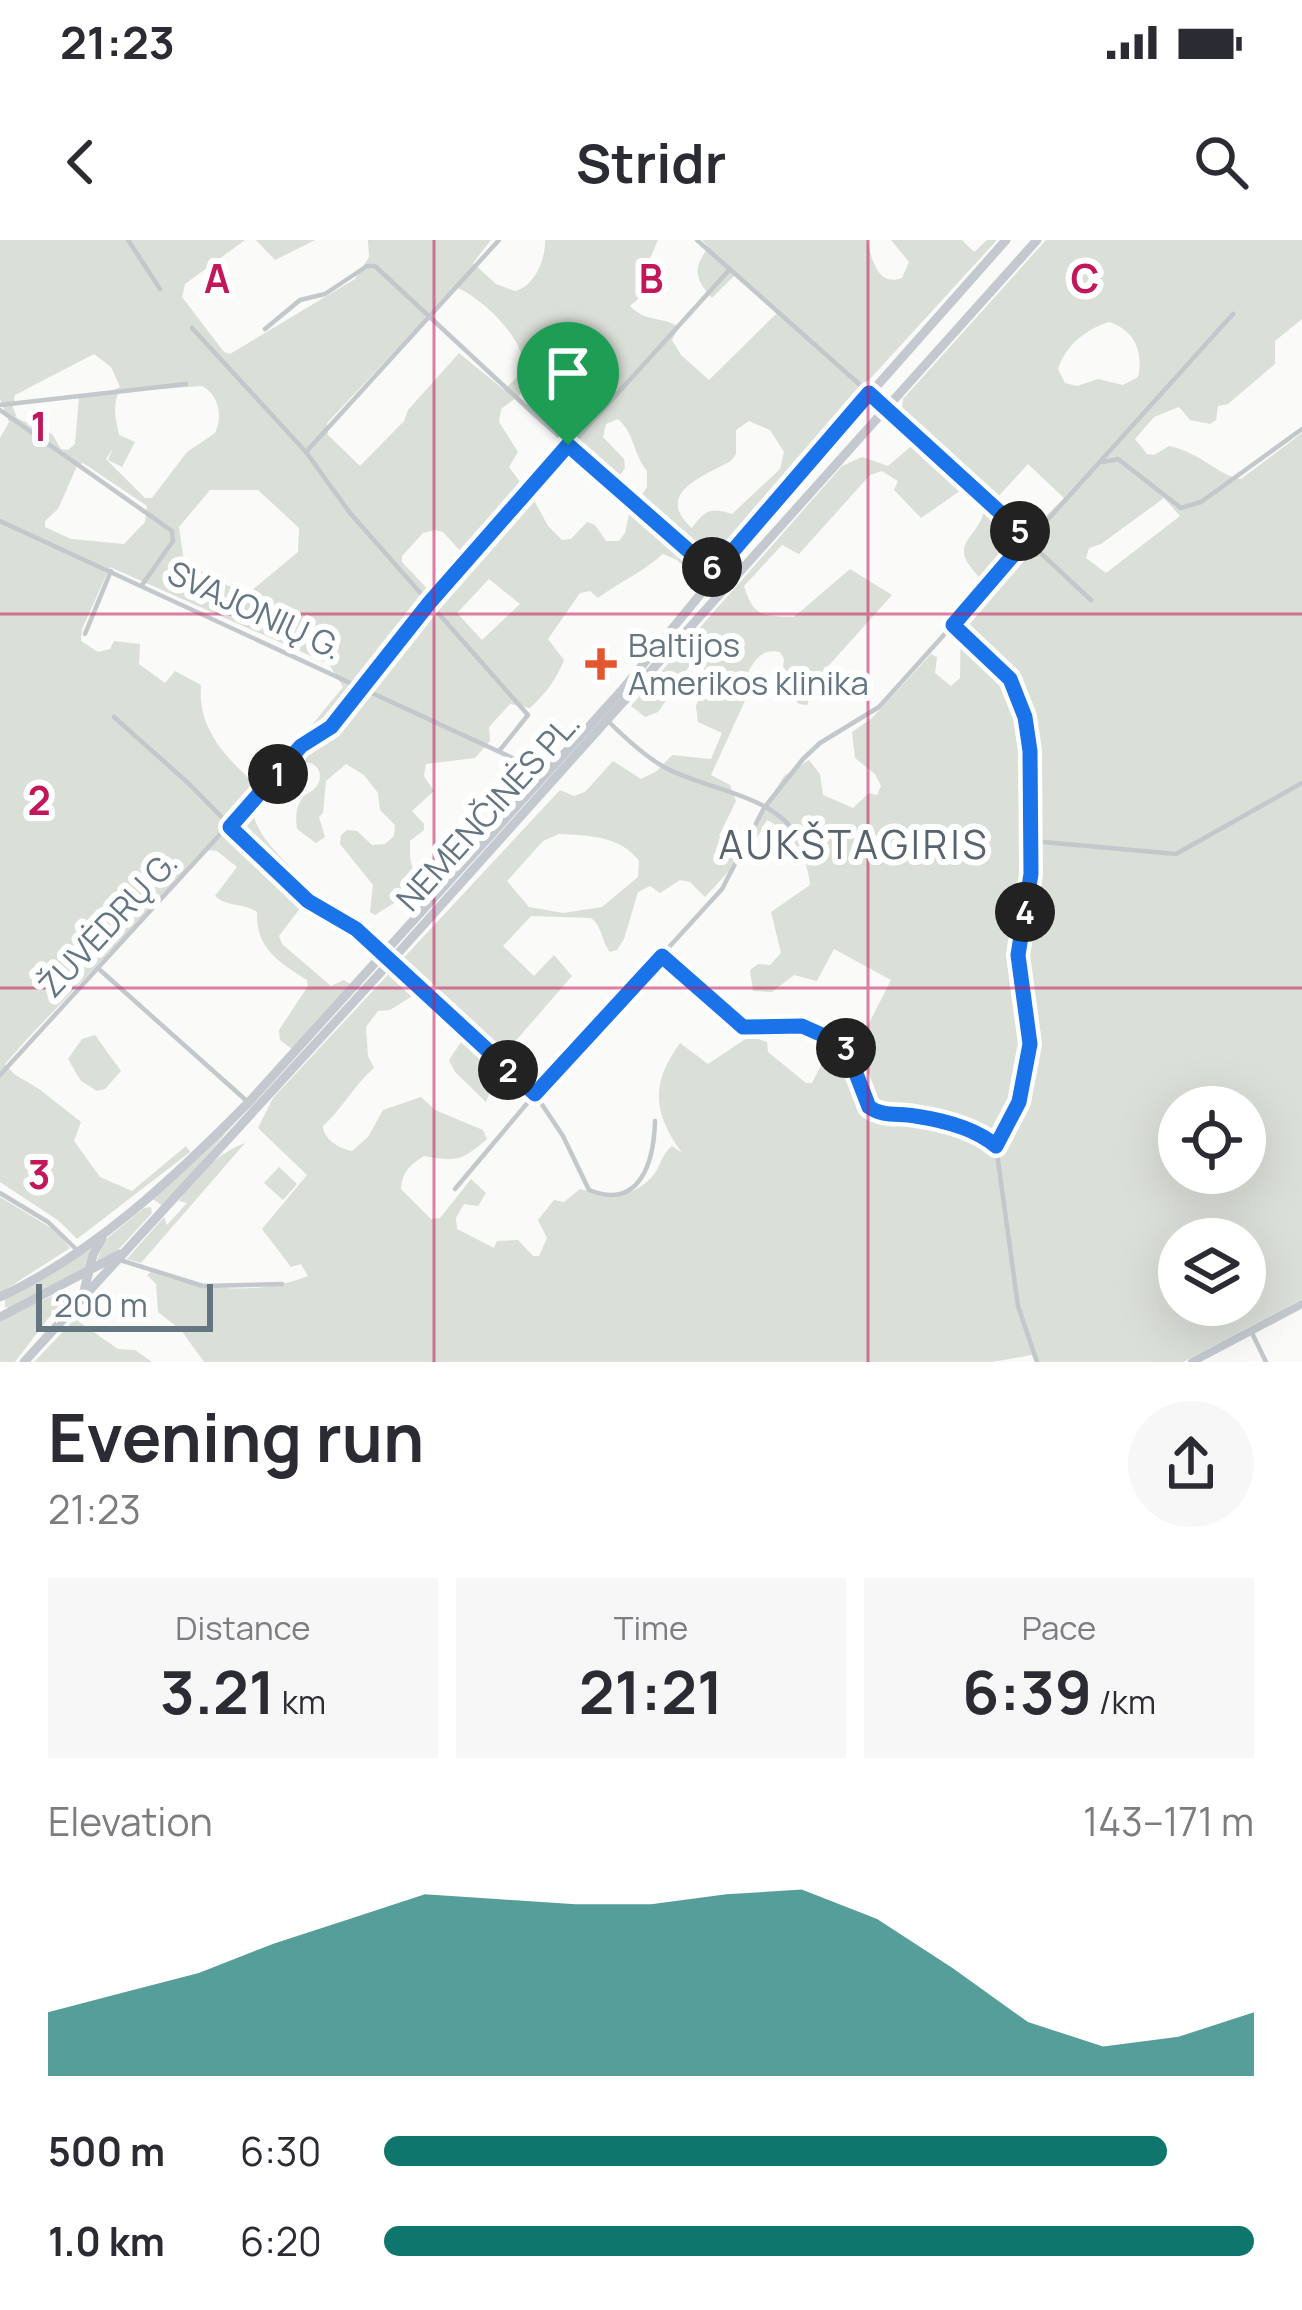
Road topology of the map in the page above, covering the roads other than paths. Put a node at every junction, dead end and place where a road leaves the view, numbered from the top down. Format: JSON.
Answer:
{"nodes":[{"id":1,"x":128,"y":240,"type":"edge"},
{"id":2,"x":499,"y":240,"type":"edge"},
{"id":3,"x":697,"y":240,"type":"edge"},
{"id":4,"x":1006,"y":240,"type":"edge"},
{"id":5,"x":1037,"y":240,"type":"edge"},
{"id":6,"x":730,"y":269,"type":"junction"},
{"id":7,"x":160,"y":290,"type":"dead end"},
{"id":8,"x":1233,"y":314,"type":"dead end"},
{"id":9,"x":428,"y":318,"type":"junction"},
{"id":10,"x":191,"y":328,"type":"dead end"},
{"id":11,"x":265,"y":329,"type":"dead end"},
{"id":12,"x":186,"y":384,"type":"dead end"},
{"id":13,"x":869,"y":393,"type":"junction"},
{"id":14,"x":0,"y":407,"type":"edge"},
{"id":15,"x":885,"y":408,"type":"junction"},
{"id":16,"x":1302,"y":429,"type":"edge"},
{"id":17,"x":568,"y":445,"type":"junction"},
{"id":18,"x":306,"y":452,"type":"junction"},
{"id":19,"x":1098,"y":465,"type":"junction"},
{"id":20,"x":0,"y":521,"type":"edge"},
{"id":21,"x":1028,"y":538,"type":"junction"},
{"id":22,"x":724,"y":565,"type":"junction"},
{"id":23,"x":706,"y":566,"type":"junction"},
{"id":24,"x":111,"y":571,"type":"junction"},
{"id":25,"x":142,"y":584,"type":"junction"},
{"id":26,"x":708,"y":585,"type":"junction"},
{"id":27,"x":1091,"y":600,"type":"dead end"},
{"id":28,"x":430,"y":602,"type":"junction"},
{"id":29,"x":953,"y":625,"type":"junction"},
{"id":30,"x":86,"y":634,"type":"dead end"},
{"id":31,"x":364,"y":686,"type":"junction"},
{"id":32,"x":113,"y":717,"type":"dead end"},
{"id":33,"x":606,"y":719,"type":"junction"},
{"id":34,"x":500,"y":750,"type":"junction"},
{"id":35,"x":550,"y":777,"type":"junction"},
{"id":36,"x":1302,"y":783,"type":"edge"},
{"id":37,"x":764,"y":808,"type":"junction"},
{"id":38,"x":230,"y":827,"type":"junction"},
{"id":39,"x":800,"y":839,"type":"dead end"},
{"id":40,"x":1032,"y":841,"type":"junction"},
{"id":41,"x":662,"y":956,"type":"junction"},
{"id":42,"x":388,"y":959,"type":"junction"},
{"id":43,"x":100,"y":970,"type":"junction"},
{"id":44,"x":0,"y":1076,"type":"edge"},
{"id":45,"x":535,"y":1094,"type":"junction"},
{"id":46,"x":249,"y":1102,"type":"junction"},
{"id":47,"x":655,"y":1121,"type":"dead end"},
{"id":48,"x":996,"y":1146,"type":"junction"},
{"id":49,"x":455,"y":1189,"type":"dead end"},
{"id":50,"x":0,"y":1193,"type":"edge"},
{"id":51,"x":138,"y":1203,"type":"junction"},
{"id":52,"x":158,"y":1217,"type":"junction"},
{"id":53,"x":107,"y":1230,"type":"junction"},
{"id":54,"x":135,"y":1244,"type":"junction"},
{"id":55,"x":78,"y":1252,"type":"junction"},
{"id":56,"x":121,"y":1260,"type":"junction"},
{"id":57,"x":90,"y":1273,"type":"junction"},
{"id":58,"x":281,"y":1284,"type":"dead end"},
{"id":59,"x":56,"y":1290,"type":"junction"},
{"id":60,"x":1,"y":1296,"type":"edge"},
{"id":61,"x":81,"y":1300,"type":"junction"},
{"id":62,"x":1302,"y":1304,"type":"edge"},
{"id":63,"x":68,"y":1313,"type":"junction"},
{"id":64,"x":6,"y":1314,"type":"edge"},
{"id":65,"x":1251,"y":1331,"type":"junction"},
{"id":66,"x":24,"y":1362,"type":"edge"},
{"id":67,"x":1037,"y":1362,"type":"edge"},
{"id":68,"x":1192,"y":1362,"type":"edge"},
{"id":69,"x":1267,"y":1362,"type":"edge"}],
"edges":[{"from":1,"to":7,"type":"street"},
{"from":2,"to":9,"type":"street"},
{"from":3,"to":6,"type":"street"},
{"from":4,"to":13,"type":"main road","name":"NEMENČINĖS PL."},
{"from":5,"to":15,"type":"main road","name":"NEMENČINĖS PL."},
{"from":6,"to":13,"type":"street"},
{"from":6,"to":17,"type":"street","name":"ŽUVĖDRŲ G."},
{"from":8,"to":19,"type":"street"},
{"from":9,"to":11,"type":"street"},
{"from":9,"to":17,"type":"street"},
{"from":9,"to":18,"type":"street"},
{"from":10,"to":18,"type":"street"},
{"from":12,"to":14,"type":"street"},
{"from":13,"to":15,"type":"main road"},
{"from":13,"to":22,"type":"main road","name":"NEMENČINĖS PL."},
{"from":14,"to":25,"type":"street"},
{"from":15,"to":21,"type":"street"},
{"from":15,"to":33,"type":"main road","name":"NEMENČINĖS PL."},
{"from":16,"to":19,"type":"street"},
{"from":17,"to":23,"type":"street"},
{"from":17,"to":28,"type":"street","name":"ŽUVĖDRŲ G."},
{"from":18,"to":28,"type":"street"},
{"from":19,"to":21,"type":"street"},
{"from":20,"to":24,"type":"street","name":"SVAJONIŲ G."},
{"from":21,"to":27,"type":"street"},
{"from":21,"to":29,"type":"street"},
{"from":22,"to":23,"type":"street"},
{"from":22,"to":26,"type":"main road","name":"NEMENČINĖS PL."},
{"from":23,"to":26,"type":"street"},
{"from":24,"to":25,"type":"street","name":"SVAJONIŲ G."},
{"from":24,"to":30,"type":"street"},
{"from":25,"to":31,"type":"street","name":"SVAJONIŲ G."},
{"from":26,"to":35,"type":"main road","name":"NEMENČINĖS PL."},
{"from":28,"to":31,"type":"street","name":"ŽUVĖDRŲ G."},
{"from":28,"to":34,"type":"street"},
{"from":29,"to":37,"type":"street"},
{"from":29,"to":40,"type":"street"},
{"from":31,"to":34,"type":"street","name":"SVAJONIŲ G."},
{"from":31,"to":38,"type":"street","name":"ŽUVĖDRŲ G."},
{"from":32,"to":38,"type":"street"},
{"from":33,"to":35,"type":"main road","name":"NEMENČINĖS PL."},
{"from":33,"to":37,"type":"street"},
{"from":34,"to":35,"type":"street","name":"SVAJONIŲ G."},
{"from":35,"to":42,"type":"main road","name":"NEMENČINĖS PL."},
{"from":36,"to":40,"type":"street"},
{"from":37,"to":39,"type":"street"},
{"from":37,"to":41,"type":"street"},
{"from":38,"to":42,"type":"street"},
{"from":38,"to":43,"type":"street","name":"ŽUVĖDRŲ G."},
{"from":40,"to":48,"type":"street"},
{"from":41,"to":45,"type":"street"},
{"from":41,"to":48,"type":"street"},
{"from":42,"to":45,"type":"street"},
{"from":42,"to":46,"type":"main road","name":"NEMENČINĖS PL."},
{"from":42,"to":52,"type":"main road","name":"NEMENČINĖS PL."},
{"from":43,"to":44,"type":"street","name":"ŽUVĖDRŲ G."},
{"from":43,"to":46,"type":"street"},
{"from":45,"to":47,"type":"street"},
{"from":45,"to":49,"type":"street"},
{"from":46,"to":51,"type":"main road","name":"NEMENČINĖS PL."},
{"from":48,"to":67,"type":"street"},
{"from":50,"to":55,"type":"street"},
{"from":51,"to":52,"type":"main road"},
{"from":51,"to":53,"type":"main road","name":"NEMENČINĖS PL."},
{"from":52,"to":54,"type":"main road","name":"NEMENČINĖS PL."},
{"from":53,"to":55,"type":"main road","name":"NEMENČINĖS PL."},
{"from":53,"to":57,"type":"main road"},
{"from":54,"to":56,"type":"main road","name":"NEMENČINĖS PL."},
{"from":54,"to":57,"type":"main road"},
{"from":55,"to":60,"type":"main road","name":"NEMENČINĖS PL."},
{"from":56,"to":58,"type":"street"},
{"from":56,"to":61,"type":"main road","name":"NEMENČINĖS PL."},
{"from":57,"to":59,"type":"main road"},
{"from":57,"to":61,"type":"main road"},
{"from":59,"to":63,"type":"main road"},
{"from":59,"to":64,"type":"main road"},
{"from":60,"to":64,"type":"main road"},
{"from":61,"to":63,"type":"main road","name":"NEMENČINĖS PL."},
{"from":62,"to":65,"type":"main road"},
{"from":63,"to":66,"type":"main road","name":"NEMENČINĖS PL."},
{"from":65,"to":68,"type":"main road"},
{"from":65,"to":69,"type":"street"}]}
